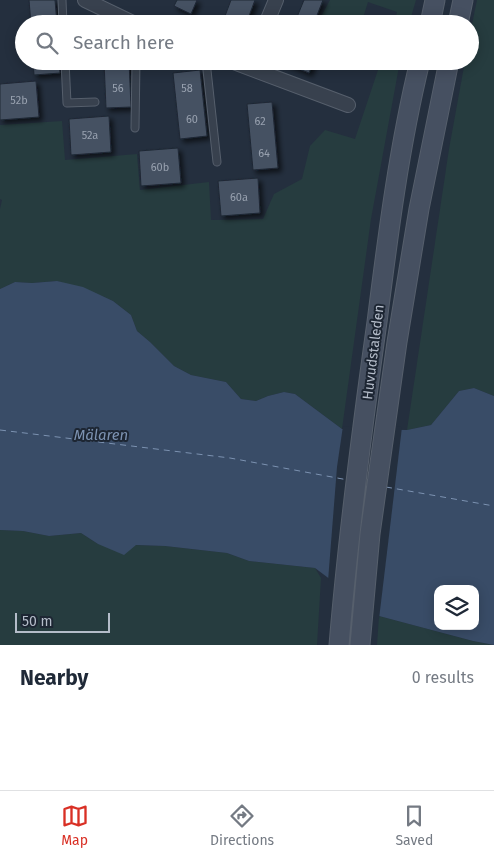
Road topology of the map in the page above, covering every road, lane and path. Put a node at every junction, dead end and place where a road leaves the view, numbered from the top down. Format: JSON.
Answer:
{"nodes":[{"id":1,"x":62,"y":0,"type":"edge"},
{"id":2,"x":85,"y":0,"type":"edge"},
{"id":3,"x":276,"y":0,"type":"edge"},
{"id":4,"x":435,"y":0,"type":"edge"},
{"id":5,"x":463,"y":0,"type":"edge"},
{"id":6,"x":63,"y":15,"type":"edge"},
{"id":7,"x":116,"y":15,"type":"edge"},
{"id":8,"x":270,"y":15,"type":"edge"},
{"id":9,"x":432,"y":15,"type":"edge"},
{"id":10,"x":460,"y":15,"type":"edge"},
{"id":11,"x":65,"y":70,"type":"edge"},
{"id":12,"x":136,"y":70,"type":"edge"},
{"id":13,"x":207,"y":70,"type":"edge"},
{"id":14,"x":265,"y":70,"type":"edge"},
{"id":15,"x":418,"y":70,"type":"edge"},
{"id":16,"x":447,"y":70,"type":"edge"},
{"id":17,"x":96,"y":102,"type":"dead end"},
{"id":18,"x":348,"y":104,"type":"dead end"},
{"id":19,"x":134,"y":128,"type":"dead end"},
{"id":20,"x":217,"y":162,"type":"dead end"},
{"id":21,"x":339,"y":645,"type":"edge"},
{"id":22,"x":360,"y":645,"type":"edge"}],
"edges":[{"from":1,"to":6,"type":"lane"},
{"from":2,"to":7,"type":"street"},
{"from":3,"to":8,"type":"street"},
{"from":4,"to":9,"type":"main road"},
{"from":5,"to":10,"type":"main road"},
{"from":11,"to":17,"type":"lane"},
{"from":12,"to":19,"type":"lane"},
{"from":13,"to":20,"type":"lane"},
{"from":14,"to":18,"type":"street"},
{"from":15,"to":21,"type":"main road","name":"Huvudstaleden"},
{"from":16,"to":22,"type":"main road","name":"Huvudstaleden"}]}
